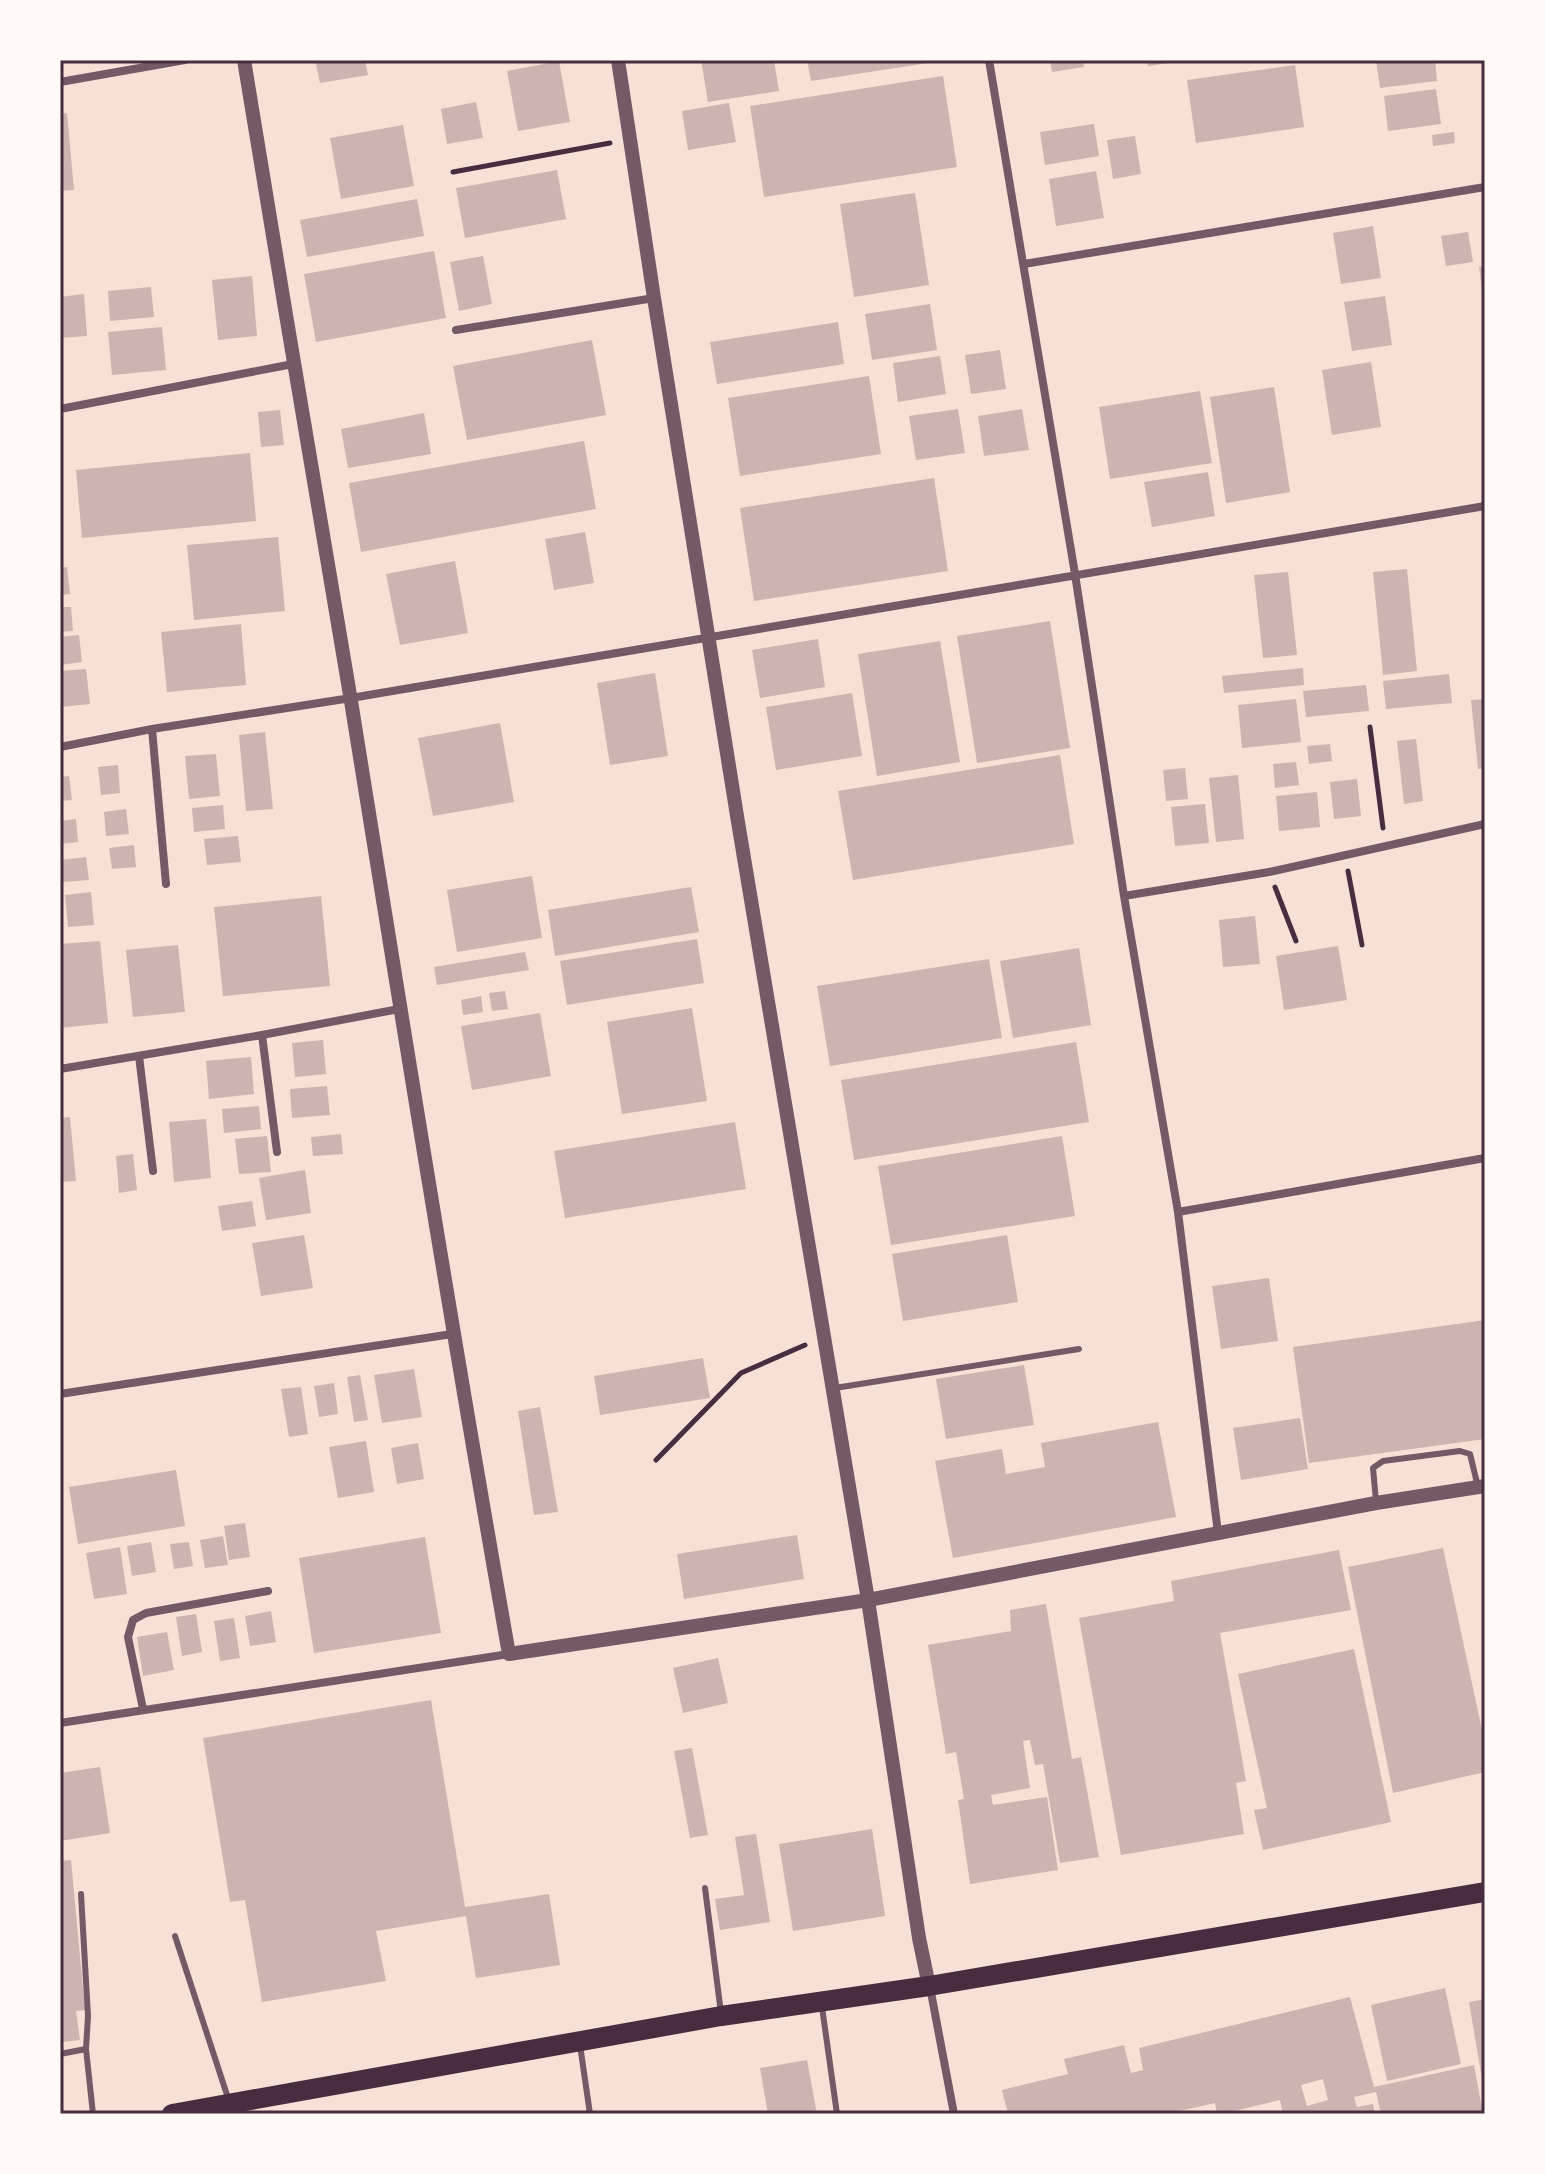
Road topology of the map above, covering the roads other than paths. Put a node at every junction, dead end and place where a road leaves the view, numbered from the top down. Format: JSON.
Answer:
{"nodes":[{"id":1,"x":185,"y":60,"type":"edge"},
{"id":2,"x":244,"y":60,"type":"edge"},
{"id":3,"x":618,"y":60,"type":"edge"},
{"id":4,"x":989,"y":60,"type":"edge"},
{"id":5,"x":60,"y":82,"type":"edge"},
{"id":6,"x":1485,"y":187,"type":"edge"},
{"id":7,"x":1024,"y":264,"type":"junction"},
{"id":8,"x":654,"y":298,"type":"junction"},
{"id":9,"x":456,"y":330,"type":"dead end"},
{"id":10,"x":293,"y":364,"type":"junction"},
{"id":11,"x":60,"y":409,"type":"edge"},
{"id":12,"x":1485,"y":506,"type":"edge"},
{"id":13,"x":1075,"y":574,"type":"junction"},
{"id":14,"x":710,"y":637,"type":"junction"},
{"id":15,"x":351,"y":698,"type":"junction"},
{"id":16,"x":152,"y":729,"type":"junction"},
{"id":17,"x":60,"y":747,"type":"edge"},
{"id":18,"x":1485,"y":824,"type":"edge"},
{"id":19,"x":166,"y":884,"type":"dead end"},
{"id":20,"x":1124,"y":896,"type":"junction"},
{"id":21,"x":399,"y":1009,"type":"junction"},
{"id":22,"x":262,"y":1035,"type":"junction"},
{"id":23,"x":139,"y":1056,"type":"junction"},
{"id":24,"x":60,"y":1069,"type":"edge"},
{"id":25,"x":277,"y":1152,"type":"dead end"},
{"id":26,"x":1485,"y":1158,"type":"edge"},
{"id":27,"x":153,"y":1171,"type":"dead end"},
{"id":28,"x":1178,"y":1212,"type":"junction"},
{"id":29,"x":452,"y":1334,"type":"junction"},
{"id":30,"x":1079,"y":1349,"type":"dead end"},
{"id":31,"x":835,"y":1388,"type":"junction"},
{"id":32,"x":60,"y":1394,"type":"edge"},
{"id":33,"x":1482,"y":1487,"type":"edge"},
{"id":34,"x":1376,"y":1503,"type":"junction"},
{"id":35,"x":1218,"y":1533,"type":"junction"},
{"id":36,"x":268,"y":1591,"type":"dead end"},
{"id":37,"x":868,"y":1600,"type":"junction"},
{"id":38,"x":509,"y":1654,"type":"junction"},
{"id":39,"x":143,"y":1709,"type":"junction"},
{"id":40,"x":60,"y":1723,"type":"edge"},
{"id":41,"x":705,"y":1888,"type":"dead end"},
{"id":42,"x":1485,"y":1892,"type":"edge"},
{"id":43,"x":81,"y":1894,"type":"dead end"},
{"id":44,"x":175,"y":1936,"type":"dead end"},
{"id":45,"x":929,"y":1986,"type":"junction"},
{"id":46,"x":822,"y":2004,"type":"junction"},
{"id":47,"x":721,"y":2016,"type":"junction"},
{"id":48,"x":579,"y":2041,"type":"junction"},
{"id":49,"x":86,"y":2049,"type":"junction"},
{"id":50,"x":60,"y":2054,"type":"edge"},
{"id":51,"x":230,"y":2105,"type":"junction"},
{"id":52,"x":93,"y":2114,"type":"edge"},
{"id":53,"x":172,"y":2114,"type":"edge"},
{"id":54,"x":590,"y":2114,"type":"edge"},
{"id":55,"x":837,"y":2114,"type":"edge"},
{"id":56,"x":954,"y":2114,"type":"edge"}],
"edges":[{"from":1,"to":5,"type":"street"},
{"from":2,"to":10,"type":"street"},
{"from":3,"to":8,"type":"street"},
{"from":4,"to":7,"type":"street"},
{"from":6,"to":7,"type":"street"},
{"from":7,"to":13,"type":"street"},
{"from":8,"to":9,"type":"street"},
{"from":8,"to":14,"type":"street"},
{"from":10,"to":11,"type":"street"},
{"from":10,"to":15,"type":"street"},
{"from":12,"to":13,"type":"street"},
{"from":13,"to":14,"type":"street"},
{"from":13,"to":20,"type":"street"},
{"from":14,"to":15,"type":"street"},
{"from":14,"to":31,"type":"street"},
{"from":15,"to":16,"type":"street"},
{"from":15,"to":21,"type":"street"},
{"from":16,"to":17,"type":"street"},
{"from":16,"to":19,"type":"street"},
{"from":18,"to":20,"type":"street"},
{"from":20,"to":28,"type":"street"},
{"from":21,"to":22,"type":"street"},
{"from":21,"to":29,"type":"street"},
{"from":22,"to":23,"type":"street"},
{"from":22,"to":25,"type":"street"},
{"from":23,"to":24,"type":"street"},
{"from":23,"to":27,"type":"street"},
{"from":26,"to":28,"type":"street"},
{"from":28,"to":35,"type":"street"},
{"from":29,"to":32,"type":"street"},
{"from":29,"to":38,"type":"street"},
{"from":30,"to":31,"type":"lane"},
{"from":31,"to":37,"type":"street"},
{"from":33,"to":34,"type":"street"},
{"from":33,"to":34,"type":"lane"},
{"from":34,"to":35,"type":"street"},
{"from":35,"to":37,"type":"street"},
{"from":36,"to":39,"type":"street"},
{"from":37,"to":38,"type":"street"},
{"from":37,"to":45,"type":"street"},
{"from":38,"to":39,"type":"street"},
{"from":39,"to":40,"type":"street"},
{"from":41,"to":47,"type":"lane"},
{"from":42,"to":45,"type":"main road"},
{"from":43,"to":49,"type":"lane"},
{"from":44,"to":51,"type":"lane"},
{"from":45,"to":46,"type":"main road"},
{"from":45,"to":56,"type":"street"},
{"from":46,"to":47,"type":"main road"},
{"from":46,"to":55,"type":"lane"},
{"from":47,"to":48,"type":"main road"},
{"from":48,"to":51,"type":"main road"},
{"from":48,"to":54,"type":"lane"},
{"from":49,"to":50,"type":"lane"},
{"from":49,"to":52,"type":"lane"},
{"from":51,"to":53,"type":"main road"}]}
